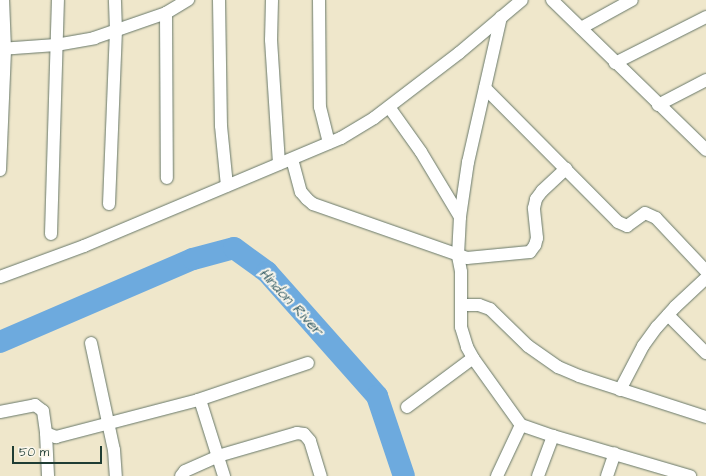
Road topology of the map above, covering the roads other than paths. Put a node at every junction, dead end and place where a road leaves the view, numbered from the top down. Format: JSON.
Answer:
{"nodes":[{"id":1,"x":3,"y":0,"type":"edge"},
{"id":2,"x":58,"y":0,"type":"edge"},
{"id":3,"x":115,"y":0,"type":"edge"},
{"id":4,"x":188,"y":0,"type":"edge"},
{"id":5,"x":219,"y":0,"type":"edge"},
{"id":6,"x":272,"y":0,"type":"edge"},
{"id":7,"x":319,"y":0,"type":"edge"},
{"id":8,"x":522,"y":0,"type":"edge"},
{"id":9,"x":552,"y":0,"type":"edge"},
{"id":10,"x":632,"y":0,"type":"edge"},
{"id":11,"x":166,"y":13,"type":"junction"},
{"id":12,"x":502,"y":17,"type":"junction"},
{"id":13,"x":706,"y":17,"type":"edge"},
{"id":14,"x":581,"y":28,"type":"junction"},
{"id":15,"x":116,"y":30,"type":"junction"},
{"id":16,"x":56,"y":45,"type":"junction"},
{"id":17,"x":2,"y":49,"type":"edge"},
{"id":18,"x":615,"y":63,"type":"junction"},
{"id":19,"x":706,"y":80,"type":"edge"},
{"id":20,"x":485,"y":88,"type":"junction"},
{"id":21,"x":658,"y":105,"type":"junction"},
{"id":22,"x":389,"y":107,"type":"junction"},
{"id":23,"x":329,"y":143,"type":"junction"},
{"id":24,"x":704,"y":147,"type":"edge"},
{"id":25,"x":292,"y":159,"type":"junction"},
{"id":26,"x":279,"y":164,"type":"junction"},
{"id":27,"x":566,"y":169,"type":"junction"},
{"id":28,"x":0,"y":170,"type":"edge"},
{"id":29,"x":167,"y":178,"type":"dead end"},
{"id":30,"x":227,"y":186,"type":"junction"},
{"id":31,"x":109,"y":204,"type":"dead end"},
{"id":32,"x":460,"y":217,"type":"junction"},
{"id":33,"x":51,"y":234,"type":"dead end"},
{"id":34,"x":458,"y":256,"type":"junction"},
{"id":35,"x":706,"y":272,"type":"edge"},
{"id":36,"x":0,"y":277,"type":"edge"},
{"id":37,"x":706,"y":278,"type":"edge"},
{"id":38,"x":462,"y":305,"type":"junction"},
{"id":39,"x":668,"y":315,"type":"junction"},
{"id":40,"x":91,"y":343,"type":"dead end"},
{"id":41,"x":706,"y":354,"type":"edge"},
{"id":42,"x":473,"y":358,"type":"junction"},
{"id":43,"x":308,"y":363,"type":"dead end"},
{"id":44,"x":620,"y":390,"type":"junction"},
{"id":45,"x":198,"y":400,"type":"junction"},
{"id":46,"x":407,"y":407,"type":"dead end"},
{"id":47,"x":0,"y":412,"type":"edge"},
{"id":48,"x":706,"y":417,"type":"edge"},
{"id":49,"x":107,"y":423,"type":"junction"},
{"id":50,"x":521,"y":424,"type":"junction"},
{"id":51,"x":46,"y":433,"type":"junction"},
{"id":52,"x":552,"y":436,"type":"junction"},
{"id":53,"x":615,"y":453,"type":"junction"},
{"id":54,"x":218,"y":456,"type":"junction"},
{"id":55,"x":48,"y":476,"type":"edge"},
{"id":56,"x":116,"y":476,"type":"edge"},
{"id":57,"x":182,"y":476,"type":"edge"},
{"id":58,"x":224,"y":476,"type":"edge"},
{"id":59,"x":321,"y":476,"type":"edge"},
{"id":60,"x":497,"y":476,"type":"edge"},
{"id":61,"x":538,"y":476,"type":"edge"},
{"id":62,"x":607,"y":476,"type":"edge"},
{"id":63,"x":690,"y":476,"type":"edge"}],
"edges":[{"from":1,"to":17,"type":"street"},
{"from":2,"to":16,"type":"street"},
{"from":3,"to":15,"type":"street"},
{"from":4,"to":11,"type":"street"},
{"from":5,"to":30,"type":"street"},
{"from":6,"to":26,"type":"street"},
{"from":7,"to":23,"type":"street"},
{"from":8,"to":12,"type":"street"},
{"from":9,"to":14,"type":"street"},
{"from":10,"to":14,"type":"street"},
{"from":11,"to":15,"type":"street"},
{"from":11,"to":29,"type":"street"},
{"from":12,"to":20,"type":"street"},
{"from":12,"to":22,"type":"street"},
{"from":13,"to":18,"type":"street"},
{"from":14,"to":18,"type":"street"},
{"from":15,"to":16,"type":"street"},
{"from":15,"to":31,"type":"street"},
{"from":16,"to":17,"type":"street"},
{"from":16,"to":33,"type":"street"},
{"from":17,"to":28,"type":"street"},
{"from":18,"to":21,"type":"street"},
{"from":19,"to":21,"type":"street"},
{"from":20,"to":27,"type":"street"},
{"from":20,"to":32,"type":"street"},
{"from":21,"to":24,"type":"street"},
{"from":22,"to":23,"type":"street"},
{"from":22,"to":32,"type":"street"},
{"from":23,"to":25,"type":"street"},
{"from":25,"to":26,"type":"street"},
{"from":25,"to":34,"type":"street"},
{"from":26,"to":30,"type":"street"},
{"from":27,"to":34,"type":"street"},
{"from":27,"to":35,"type":"street"},
{"from":30,"to":36,"type":"street"},
{"from":32,"to":34,"type":"street"},
{"from":34,"to":38,"type":"street"},
{"from":37,"to":39,"type":"street"},
{"from":38,"to":42,"type":"street"},
{"from":38,"to":44,"type":"street"},
{"from":39,"to":41,"type":"street"},
{"from":39,"to":44,"type":"street"},
{"from":40,"to":49,"type":"street"},
{"from":42,"to":46,"type":"street"},
{"from":42,"to":50,"type":"street"},
{"from":43,"to":45,"type":"street"},
{"from":44,"to":48,"type":"street"},
{"from":45,"to":49,"type":"street"},
{"from":45,"to":54,"type":"street"},
{"from":47,"to":51,"type":"street"},
{"from":49,"to":51,"type":"street"},
{"from":49,"to":56,"type":"street"},
{"from":50,"to":52,"type":"street"},
{"from":50,"to":60,"type":"street"},
{"from":51,"to":55,"type":"street"},
{"from":52,"to":53,"type":"street"},
{"from":52,"to":61,"type":"street"},
{"from":53,"to":62,"type":"street"},
{"from":53,"to":63,"type":"street"},
{"from":54,"to":57,"type":"street"},
{"from":54,"to":58,"type":"street"},
{"from":54,"to":59,"type":"street"}]}
